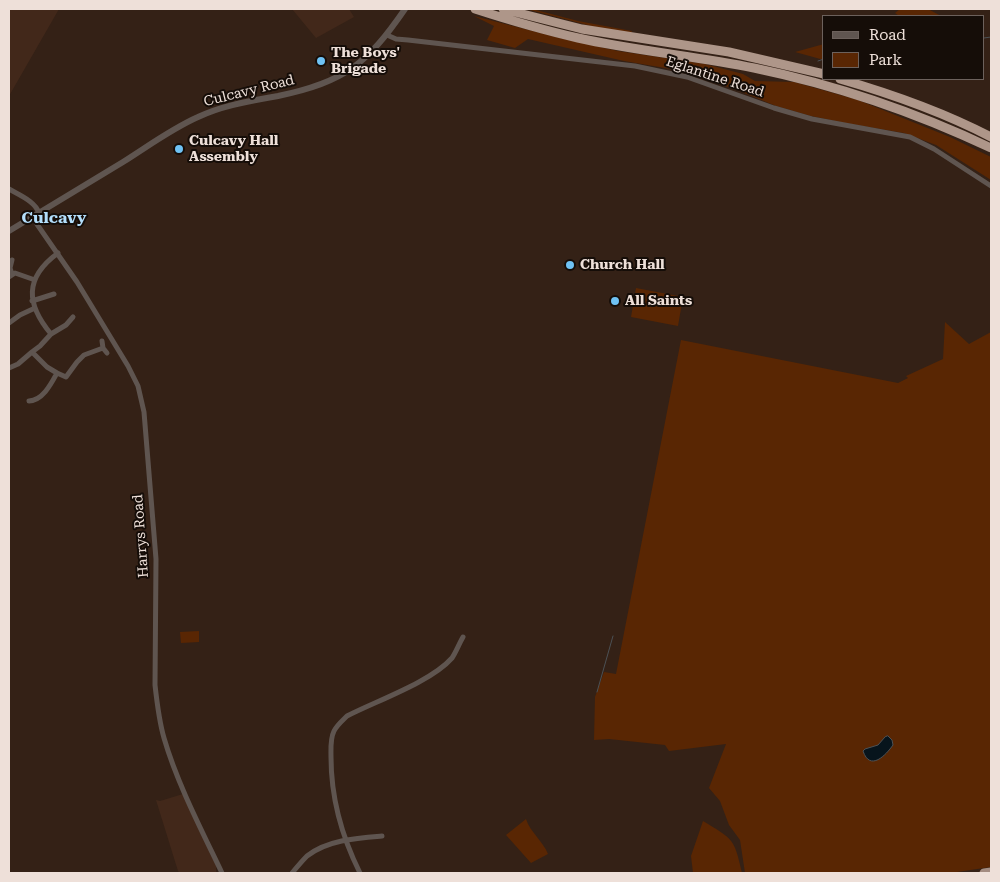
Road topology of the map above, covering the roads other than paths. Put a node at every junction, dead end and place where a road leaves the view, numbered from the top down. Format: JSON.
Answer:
{"nodes":[{"id":1,"x":405,"y":9,"type":"edge"},
{"id":2,"x":476,"y":9,"type":"edge"},
{"id":3,"x":503,"y":9,"type":"edge"},
{"id":4,"x":388,"y":35,"type":"junction"},
{"id":5,"x":822,"y":74,"type":"edge"},
{"id":6,"x":843,"y":80,"type":"edge"},
{"id":7,"x":991,"y":137,"type":"edge"},
{"id":8,"x":991,"y":148,"type":"edge"},
{"id":9,"x":991,"y":186,"type":"edge"},
{"id":10,"x":9,"y":188,"type":"edge"},
{"id":11,"x":39,"y":213,"type":"junction"},
{"id":12,"x":32,"y":217,"type":"junction"},
{"id":13,"x":9,"y":231,"type":"edge"},
{"id":14,"x":58,"y":253,"type":"junction"},
{"id":15,"x":12,"y":260,"type":"dead end"},
{"id":16,"x":10,"y":275,"type":"edge"},
{"id":17,"x":35,"y":280,"type":"junction"},
{"id":18,"x":54,"y":294,"type":"dead end"},
{"id":19,"x":32,"y":300,"type":"junction"},
{"id":20,"x":35,"y":308,"type":"junction"},
{"id":21,"x":73,"y":317,"type":"dead end"},
{"id":22,"x":9,"y":323,"type":"edge"},
{"id":23,"x":51,"y":334,"type":"junction"},
{"id":24,"x":32,"y":352,"type":"junction"},
{"id":25,"x":107,"y":353,"type":"dead end"},
{"id":26,"x":9,"y":368,"type":"edge"},
{"id":27,"x":57,"y":374,"type":"junction"},
{"id":28,"x":29,"y":401,"type":"dead end"},
{"id":29,"x":463,"y":638,"type":"dead end"},
{"id":30,"x":382,"y":836,"type":"dead end"},
{"id":31,"x":345,"y":840,"type":"junction"},
{"id":32,"x":991,"y":872,"type":"edge"},
{"id":33,"x":222,"y":873,"type":"edge"},
{"id":34,"x":292,"y":873,"type":"edge"},
{"id":35,"x":360,"y":873,"type":"edge"},
{"id":36,"x":984,"y":873,"type":"edge"}],
"edges":[{"from":1,"to":4,"type":"street","name":"Culcavy Road"},
{"from":2,"to":8,"type":"highway"},
{"from":3,"to":5,"type":"highway"},
{"from":4,"to":9,"type":"street","name":"Eglantine Road"},
{"from":4,"to":11,"type":"street","name":"Culcavy Road"},
{"from":6,"to":7,"type":"highway"},
{"from":10,"to":11,"type":"street"},
{"from":11,"to":12,"type":"street","name":"Culcavy Road"},
{"from":12,"to":13,"type":"street","name":"Culcavy Road"},
{"from":12,"to":14,"type":"street","name":"Harrys Road"},
{"from":14,"to":17,"type":"street"},
{"from":14,"to":33,"type":"street","name":"Harrys Road"},
{"from":15,"to":16,"type":"street"},
{"from":16,"to":17,"type":"street"},
{"from":17,"to":19,"type":"street"},
{"from":18,"to":19,"type":"street"},
{"from":19,"to":20,"type":"street"},
{"from":20,"to":22,"type":"street"},
{"from":20,"to":23,"type":"street"},
{"from":21,"to":23,"type":"street"},
{"from":23,"to":24,"type":"street"},
{"from":24,"to":26,"type":"street"},
{"from":24,"to":27,"type":"street"},
{"from":25,"to":27,"type":"street"},
{"from":27,"to":28,"type":"street"},
{"from":29,"to":31,"type":"street"},
{"from":30,"to":31,"type":"street"},
{"from":31,"to":34,"type":"street"},
{"from":31,"to":35,"type":"street"},
{"from":32,"to":36,"type":"highway"}]}
